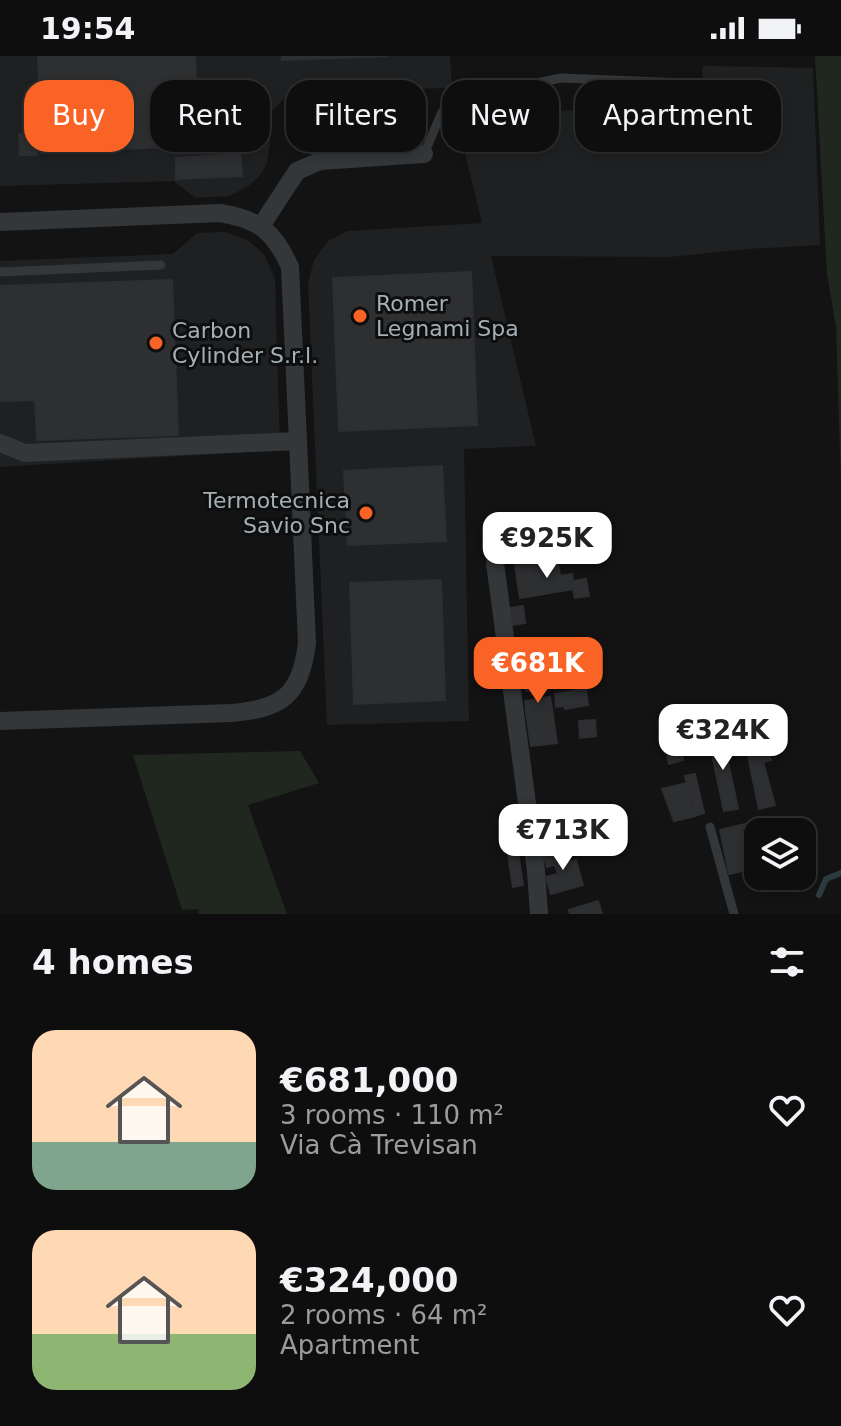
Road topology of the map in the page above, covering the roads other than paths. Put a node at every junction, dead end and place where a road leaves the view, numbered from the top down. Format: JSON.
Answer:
{"nodes":[{"id":1,"x":610,"y":80,"type":"edge"},
{"id":2,"x":424,"y":154,"type":"joint"},
{"id":3,"x":0,"y":222,"type":"edge"},
{"id":4,"x":261,"y":226,"type":"junction"},
{"id":5,"x":161,"y":265,"type":"dead end"},
{"id":6,"x":0,"y":272,"type":"edge"},
{"id":7,"x":298,"y":441,"type":"junction"},
{"id":8,"x":0,"y":443,"type":"edge"},
{"id":9,"x":495,"y":563,"type":"dead end"},
{"id":10,"x":0,"y":721,"type":"edge"},
{"id":11,"x":710,"y":827,"type":"dead end"},
{"id":12,"x":539,"y":914,"type":"edge"},
{"id":13,"x":734,"y":914,"type":"edge"}],
"edges":[{"from":1,"to":2,"type":"lane"},
{"from":2,"to":4,"type":"street"},
{"from":3,"to":4,"type":"street"},
{"from":4,"to":7,"type":"street"},
{"from":5,"to":6,"type":"lane"},
{"from":7,"to":8,"type":"street"},
{"from":7,"to":10,"type":"street"},
{"from":9,"to":12,"type":"street"},
{"from":11,"to":13,"type":"lane"}]}
